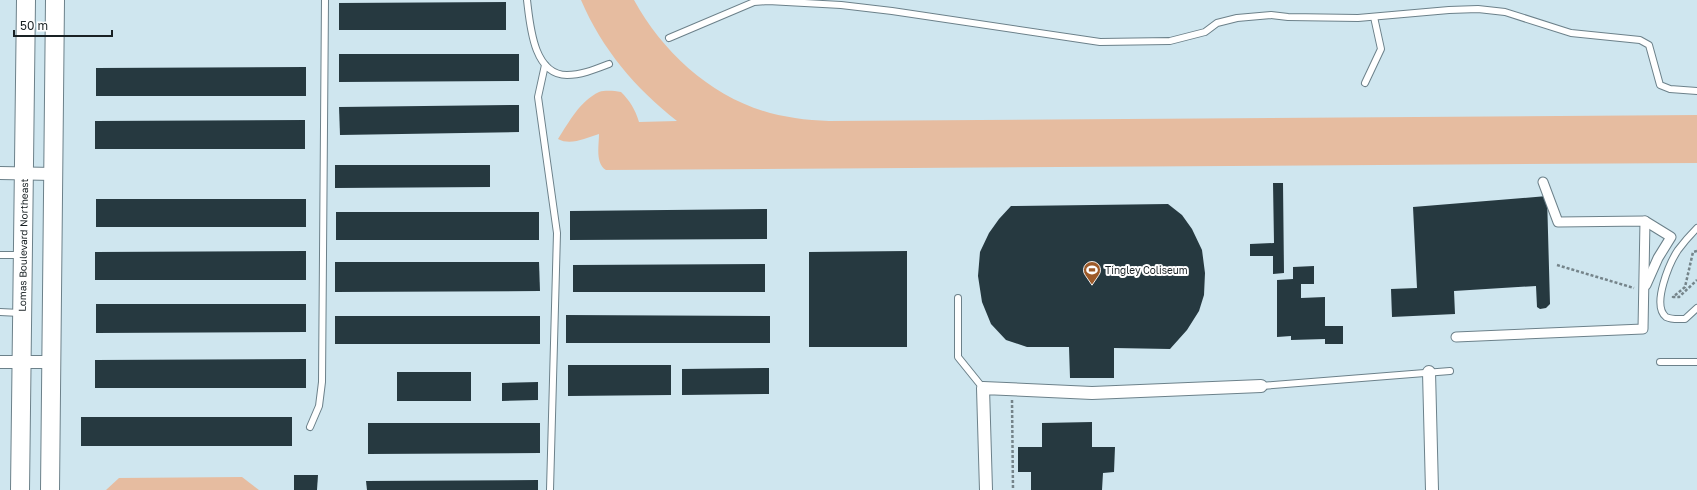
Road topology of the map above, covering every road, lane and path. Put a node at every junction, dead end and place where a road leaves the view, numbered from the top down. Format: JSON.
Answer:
{"nodes":[{"id":1,"x":26,"y":0,"type":"edge"},
{"id":2,"x":55,"y":0,"type":"edge"},
{"id":3,"x":324,"y":0,"type":"edge"},
{"id":4,"x":527,"y":0,"type":"edge"},
{"id":5,"x":1374,"y":17,"type":"junction"},
{"id":6,"x":669,"y":38,"type":"dead end"},
{"id":7,"x":609,"y":64,"type":"dead end"},
{"id":8,"x":545,"y":65,"type":"junction"},
{"id":9,"x":1365,"y":83,"type":"dead end"},
{"id":10,"x":1697,"y":91,"type":"edge"},
{"id":11,"x":0,"y":173,"type":"edge"},
{"id":12,"x":24,"y":173,"type":"junction"},
{"id":13,"x":54,"y":174,"type":"junction"},
{"id":14,"x":1543,"y":182,"type":"dead end"},
{"id":15,"x":1645,"y":220,"type":"junction"},
{"id":16,"x":1697,"y":228,"type":"edge"},
{"id":17,"x":1697,"y":251,"type":"edge"},
{"id":18,"x":0,"y":255,"type":"edge"},
{"id":19,"x":23,"y":255,"type":"junction"},
{"id":20,"x":1557,"y":265,"type":"dead end"},
{"id":21,"x":1697,"y":280,"type":"edge"},
{"id":22,"x":1644,"y":290,"type":"junction"},
{"id":23,"x":958,"y":298,"type":"dead end"},
{"id":24,"x":1697,"y":308,"type":"edge"},
{"id":25,"x":0,"y":312,"type":"edge"},
{"id":26,"x":22,"y":313,"type":"junction"},
{"id":27,"x":1456,"y":338,"type":"dead end"},
{"id":28,"x":0,"y":362,"type":"edge"},
{"id":29,"x":52,"y":362,"type":"junction"},
{"id":30,"x":1660,"y":362,"type":"dead end"},
{"id":31,"x":1697,"y":362,"type":"edge"},
{"id":32,"x":22,"y":363,"type":"junction"},
{"id":33,"x":1450,"y":371,"type":"dead end"},
{"id":34,"x":1429,"y":372,"type":"junction"},
{"id":35,"x":1261,"y":386,"type":"joint"},
{"id":36,"x":983,"y":388,"type":"junction"},
{"id":37,"x":1012,"y":390,"type":"junction"},
{"id":38,"x":310,"y":427,"type":"dead end"},
{"id":39,"x":20,"y":490,"type":"edge"},
{"id":40,"x":50,"y":490,"type":"edge"},
{"id":41,"x":550,"y":490,"type":"edge"},
{"id":42,"x":986,"y":490,"type":"edge"},
{"id":43,"x":1013,"y":490,"type":"edge"},
{"id":44,"x":1432,"y":490,"type":"edge"}],
"edges":[{"from":1,"to":12,"type":"main road","name":"Lomas Boulevard Northeast"},
{"from":2,"to":13,"type":"main road"},
{"from":3,"to":38,"type":"lane"},
{"from":4,"to":8,"type":"lane"},
{"from":5,"to":6,"type":"lane"},
{"from":5,"to":9,"type":"lane"},
{"from":5,"to":10,"type":"lane"},
{"from":7,"to":8,"type":"lane"},
{"from":8,"to":41,"type":"lane"},
{"from":11,"to":12,"type":"street"},
{"from":12,"to":13,"type":"street"},
{"from":12,"to":19,"type":"main road","name":"Lomas Boulevard Northeast"},
{"from":13,"to":29,"type":"main road"},
{"from":14,"to":15,"type":"street"},
{"from":15,"to":22,"type":"street"},
{"from":15,"to":22,"type":"street"},
{"from":16,"to":24,"type":"lane"},
{"from":17,"to":21,"type":"path"},
{"from":18,"to":19,"type":"lane"},
{"from":19,"to":26,"type":"main road","name":"Lomas Boulevard Northeast"},
{"from":20,"to":22,"type":"path"},
{"from":22,"to":27,"type":"street"},
{"from":23,"to":36,"type":"lane"},
{"from":25,"to":26,"type":"lane"},
{"from":26,"to":32,"type":"main road","name":"Lomas Boulevard Northeast"},
{"from":28,"to":32,"type":"street"},
{"from":29,"to":32,"type":"street"},
{"from":29,"to":40,"type":"main road"},
{"from":30,"to":31,"type":"lane"},
{"from":32,"to":39,"type":"main road","name":"Lomas Boulevard Northeast"},
{"from":33,"to":34,"type":"lane"},
{"from":34,"to":35,"type":"lane"},
{"from":34,"to":44,"type":"street"},
{"from":35,"to":37,"type":"street"},
{"from":36,"to":37,"type":"street"},
{"from":36,"to":42,"type":"street"},
{"from":37,"to":43,"type":"path"}]}
